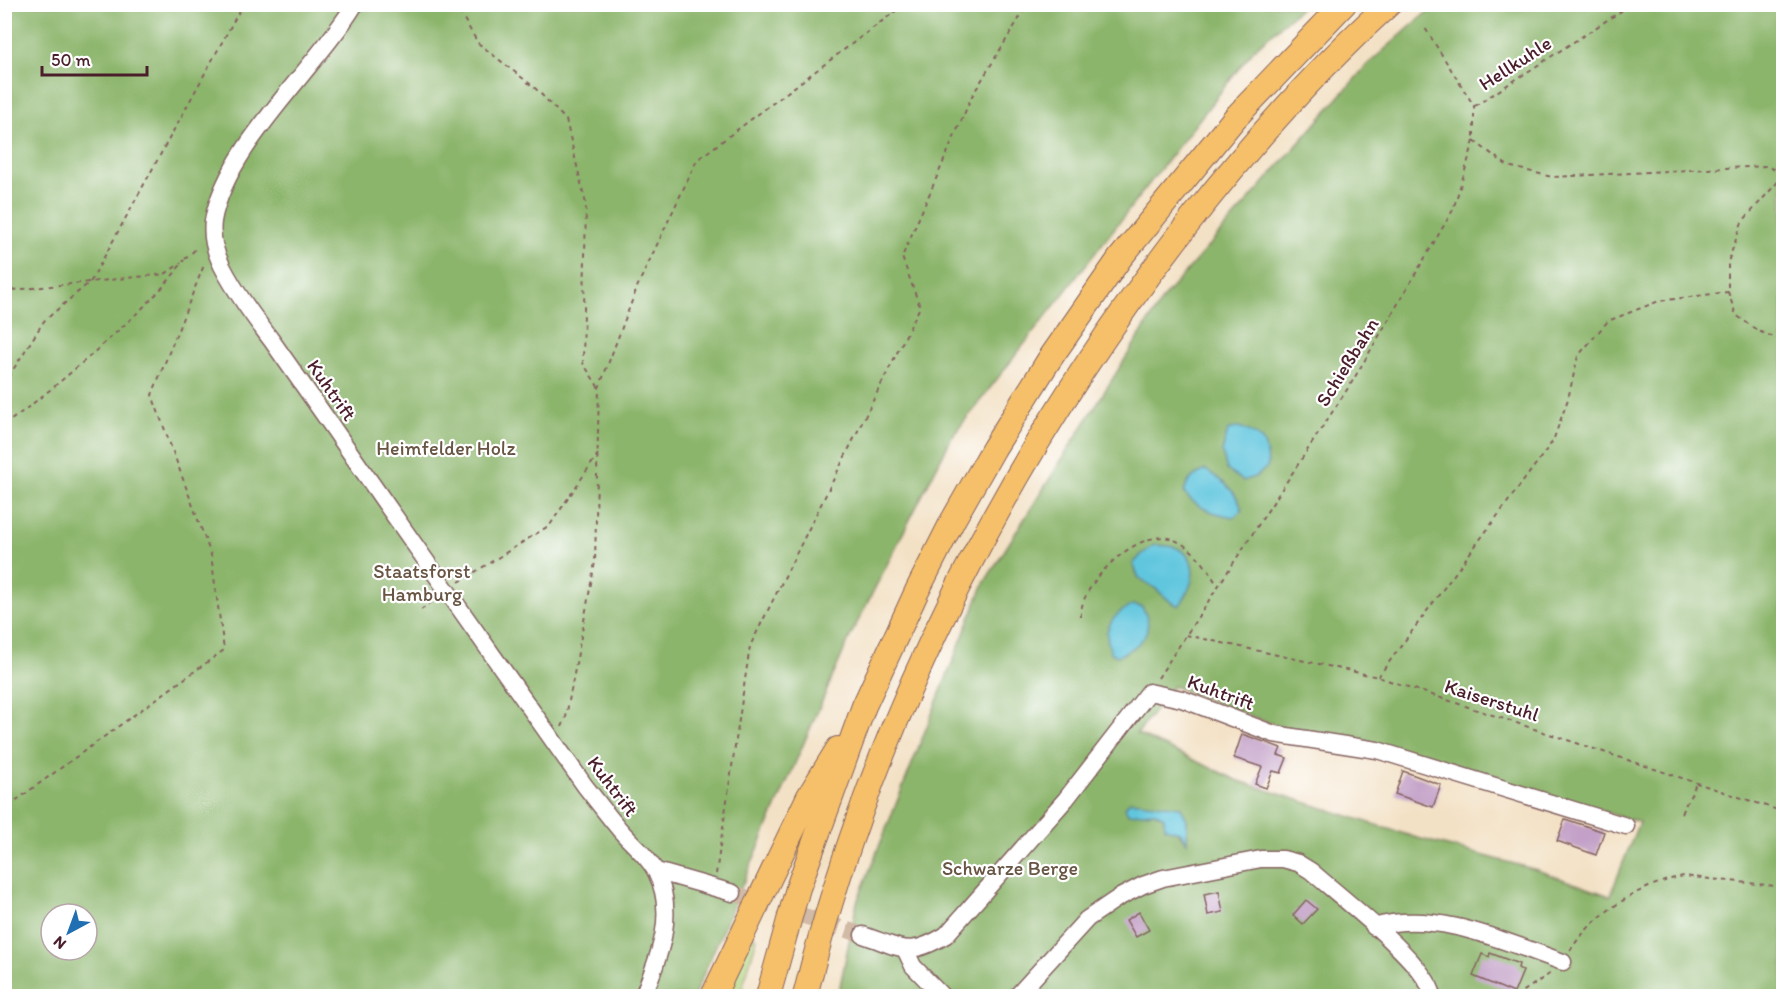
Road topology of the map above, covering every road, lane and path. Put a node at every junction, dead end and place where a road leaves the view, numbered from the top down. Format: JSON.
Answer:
{"nodes":[{"id":1,"x":243,"y":4,"type":"edge"},
{"id":2,"x":355,"y":4,"type":"edge"},
{"id":3,"x":454,"y":4,"type":"edge"},
{"id":4,"x":905,"y":4,"type":"edge"},
{"id":5,"x":1028,"y":4,"type":"edge"},
{"id":6,"x":1344,"y":4,"type":"edge"},
{"id":7,"x":1389,"y":4,"type":"edge"},
{"id":8,"x":1632,"y":4,"type":"edge"},
{"id":9,"x":1425,"y":28,"type":"dead end"},
{"id":10,"x":1474,"y":106,"type":"junction"},
{"id":11,"x":1474,"y":141,"type":"junction"},
{"id":12,"x":1784,"y":174,"type":"edge"},
{"id":13,"x":212,"y":243,"type":"junction"},
{"id":14,"x":184,"y":260,"type":"junction"},
{"id":15,"x":91,"y":281,"type":"junction"},
{"id":16,"x":4,"y":291,"type":"edge"},
{"id":17,"x":1728,"y":292,"type":"junction"},
{"id":18,"x":1784,"y":341,"type":"edge"},
{"id":19,"x":4,"y":384,"type":"edge"},
{"id":20,"x":599,"y":388,"type":"junction"},
{"id":21,"x":4,"y":425,"type":"edge"},
{"id":22,"x":598,"y":454,"type":"junction"},
{"id":23,"x":1217,"y":585,"type":"junction"},
{"id":24,"x":447,"y":590,"type":"junction"},
{"id":25,"x":421,"y":610,"type":"dead end"},
{"id":26,"x":1081,"y":617,"type":"dead end"},
{"id":27,"x":1186,"y":635,"type":"junction"},
{"id":28,"x":1378,"y":676,"type":"junction"},
{"id":29,"x":1149,"y":692,"type":"junction"},
{"id":30,"x":864,"y":706,"type":"junction"},
{"id":31,"x":551,"y":737,"type":"junction"},
{"id":32,"x":1696,"y":783,"type":"junction"},
{"id":33,"x":1784,"y":812,"type":"edge"},
{"id":34,"x":1681,"y":813,"type":"dead end"},
{"id":35,"x":4,"y":814,"type":"edge"},
{"id":36,"x":1626,"y":826,"type":"dead end"},
{"id":37,"x":656,"y":871,"type":"junction"},
{"id":38,"x":714,"y":887,"type":"junction"},
{"id":39,"x":1784,"y":887,"type":"edge"},
{"id":40,"x":733,"y":893,"type":"tunnel mouth"},
{"id":41,"x":1374,"y":927,"type":"junction"},
{"id":42,"x":863,"y":935,"type":"tunnel mouth"},
{"id":43,"x":905,"y":949,"type":"junction"},
{"id":44,"x":1563,"y":962,"type":"junction"},
{"id":45,"x":643,"y":996,"type":"edge"},
{"id":46,"x":713,"y":996,"type":"edge"},
{"id":47,"x":768,"y":996,"type":"edge"},
{"id":48,"x":805,"y":996,"type":"edge"},
{"id":49,"x":942,"y":996,"type":"edge"},
{"id":50,"x":1017,"y":996,"type":"edge"},
{"id":51,"x":1433,"y":996,"type":"edge"},
{"id":52,"x":1516,"y":996,"type":"edge"}],
"edges":[{"from":1,"to":15,"type":"path"},
{"from":2,"to":13,"type":"street"},
{"from":3,"to":20,"type":"path"},
{"from":4,"to":20,"type":"path"},
{"from":5,"to":38,"type":"path"},
{"from":6,"to":30,"type":"highway"},
{"from":7,"to":48,"type":"highway"},
{"from":8,"to":10,"type":"path","name":"Hellkuhle"},
{"from":9,"to":10,"type":"path"},
{"from":10,"to":11,"type":"path","name":"Schießbahn"},
{"from":11,"to":12,"type":"path"},
{"from":11,"to":23,"type":"path","name":"Schießbahn"},
{"from":12,"to":17,"type":"path"},
{"from":13,"to":14,"type":"path"},
{"from":13,"to":24,"type":"street","name":"Kuhtrift"},
{"from":13,"to":35,"type":"path"},
{"from":14,"to":15,"type":"path"},
{"from":14,"to":21,"type":"path"},
{"from":15,"to":16,"type":"path"},
{"from":15,"to":19,"type":"path"},
{"from":17,"to":18,"type":"path"},
{"from":17,"to":28,"type":"path"},
{"from":20,"to":22,"type":"path"},
{"from":22,"to":24,"type":"path"},
{"from":22,"to":31,"type":"path"},
{"from":23,"to":26,"type":"path"},
{"from":23,"to":27,"type":"path","name":"Schießbahn"},
{"from":24,"to":25,"type":"path"},
{"from":24,"to":31,"type":"street","name":"Kuhtrift"},
{"from":27,"to":28,"type":"path","name":"Kaiserstuhl"},
{"from":27,"to":29,"type":"path","name":"Schießbahn"},
{"from":28,"to":32,"type":"path","name":"Kaiserstuhl"},
{"from":29,"to":36,"type":"street","name":"Kuhtrift"},
{"from":29,"to":43,"type":"street"},
{"from":30,"to":46,"type":"highway"},
{"from":30,"to":47,"type":"highway"},
{"from":31,"to":37,"type":"street","name":"Kuhtrift"},
{"from":32,"to":33,"type":"path","name":"Kaiserstuhl"},
{"from":32,"to":34,"type":"path"},
{"from":37,"to":38,"type":"street"},
{"from":37,"to":45,"type":"street","name":"Kuhtrift"},
{"from":38,"to":40,"type":"street"},
{"from":39,"to":44,"type":"path"},
{"from":41,"to":44,"type":"street"},
{"from":41,"to":50,"type":"street"},
{"from":41,"to":51,"type":"street"},
{"from":42,"to":43,"type":"street"},
{"from":43,"to":49,"type":"street"},
{"from":44,"to":52,"type":"path"}]}
